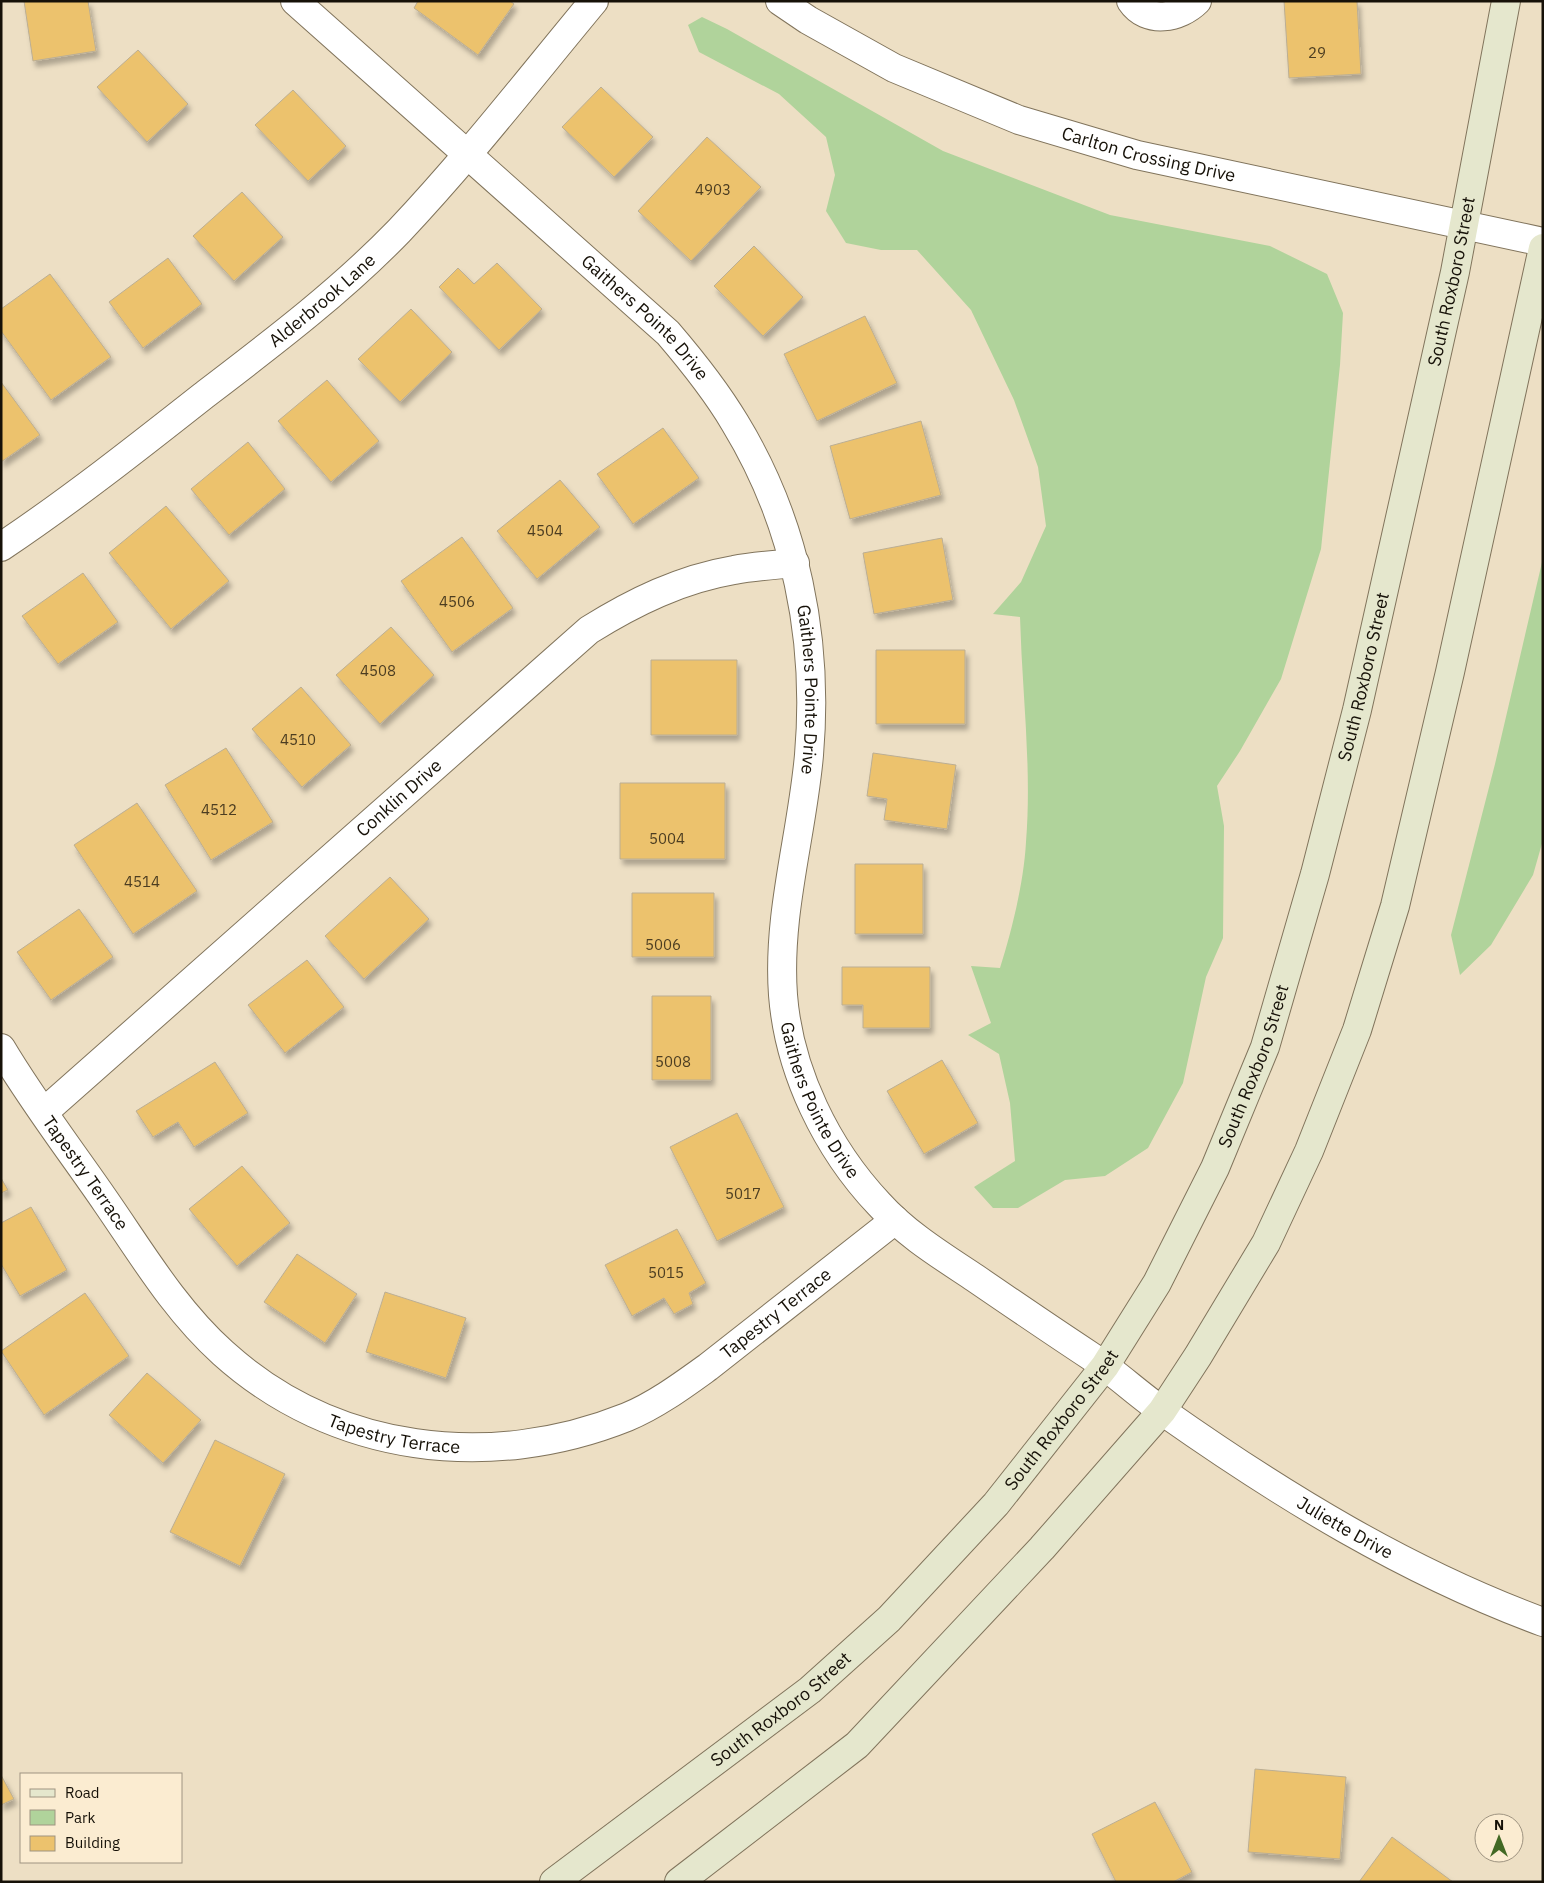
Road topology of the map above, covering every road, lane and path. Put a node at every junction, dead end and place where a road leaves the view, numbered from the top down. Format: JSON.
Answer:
{"nodes":[{"id":1,"x":295,"y":1,"type":"edge"},
{"id":2,"x":594,"y":1,"type":"edge"},
{"id":3,"x":780,"y":1,"type":"edge"},
{"id":4,"x":1131,"y":1,"type":"edge"},
{"id":5,"x":1197,"y":1,"type":"edge"},
{"id":6,"x":1506,"y":1,"type":"edge"},
{"id":7,"x":467,"y":154,"type":"junction"},
{"id":8,"x":1464,"y":226,"type":"junction"},
{"id":9,"x":1543,"y":242,"type":"edge"},
{"id":10,"x":1543,"y":248,"type":"edge"},
{"id":11,"x":1,"y":547,"type":"edge"},
{"id":12,"x":795,"y":563,"type":"junction"},
{"id":13,"x":1,"y":1048,"type":"edge"},
{"id":14,"x":44,"y":1112,"type":"junction"},
{"id":15,"x":895,"y":1220,"type":"junction"},
{"id":16,"x":1106,"y":1366,"type":"junction"},
{"id":17,"x":1162,"y":1411,"type":"junction"},
{"id":18,"x":1543,"y":1622,"type":"edge"},
{"id":19,"x":554,"y":1882,"type":"edge"},
{"id":20,"x":679,"y":1882,"type":"edge"}],
"edges":[{"from":1,"to":7,"type":"street","name":"Gaithers Pointe Drive"},
{"from":2,"to":7,"type":"street","name":"Alderbrook Lane"},
{"from":3,"to":8,"type":"street","name":"Carlton Crossing Drive"},
{"from":4,"to":5,"type":"street"},
{"from":6,"to":8,"type":"street","name":"South Roxboro Street"},
{"from":7,"to":11,"type":"street","name":"Alderbrook Lane"},
{"from":7,"to":12,"type":"street","name":"Gaithers Pointe Drive"},
{"from":8,"to":9,"type":"street","name":"Carlton Crossing Drive"},
{"from":8,"to":16,"type":"street","name":"South Roxboro Street"},
{"from":10,"to":17,"type":"street"},
{"from":12,"to":14,"type":"street","name":"Conklin Drive"},
{"from":12,"to":15,"type":"street","name":"Gaithers Pointe Drive"},
{"from":13,"to":14,"type":"street","name":"Tapestry Terrace"},
{"from":14,"to":15,"type":"street","name":"Tapestry Terrace"},
{"from":15,"to":16,"type":"street","name":"Gaithers Pointe Drive"},
{"from":16,"to":17,"type":"street","name":"Gaithers Pointe Drive"},
{"from":16,"to":19,"type":"street","name":"South Roxboro Street"},
{"from":17,"to":18,"type":"street","name":"Juliette Drive"},
{"from":17,"to":20,"type":"street"}]}
